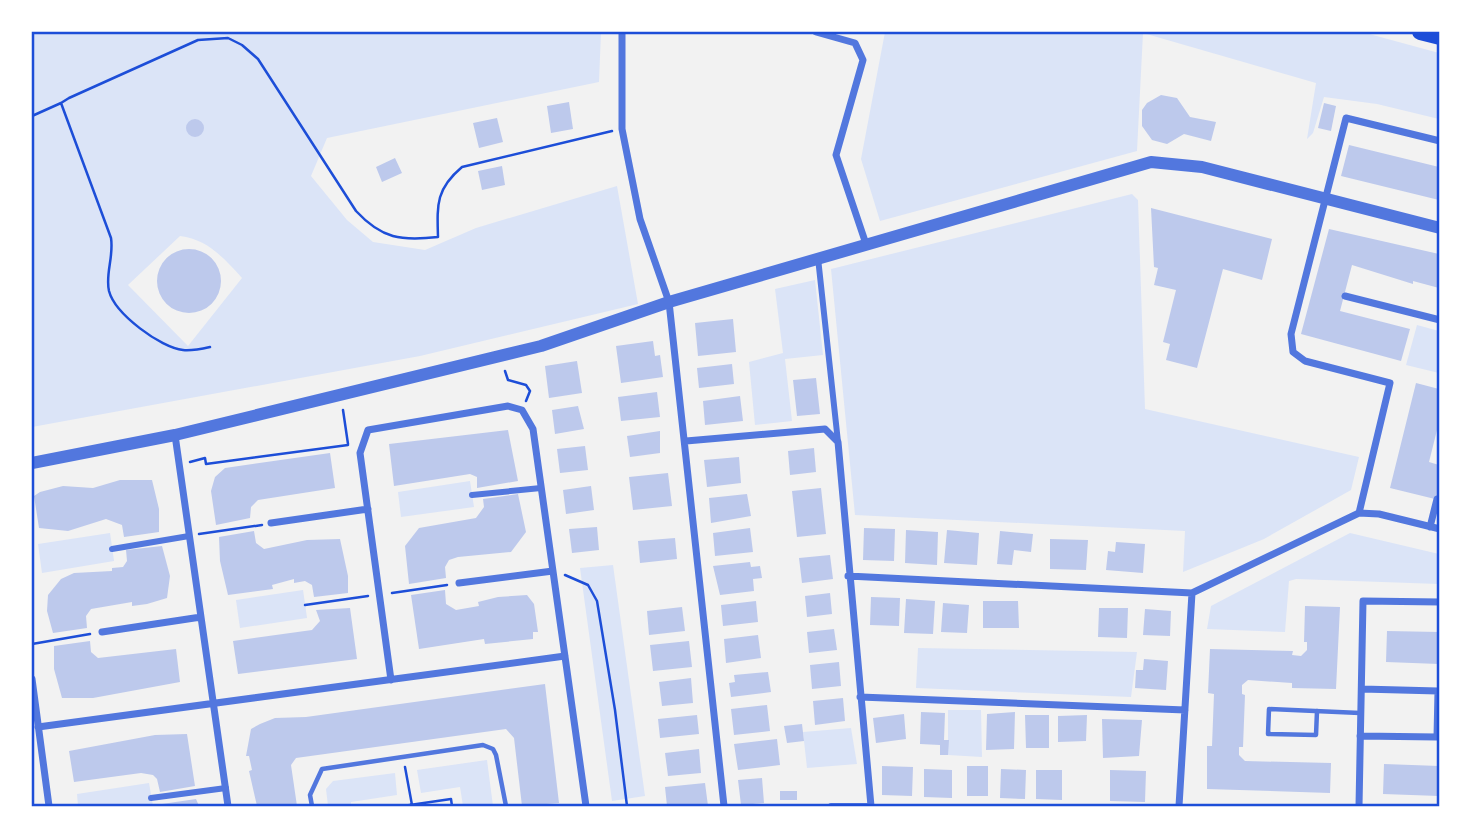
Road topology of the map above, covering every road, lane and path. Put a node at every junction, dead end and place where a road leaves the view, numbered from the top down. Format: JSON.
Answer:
{"nodes":[{"id":1,"x":622,"y":32,"type":"edge"},
{"id":2,"x":816,"y":32,"type":"edge"},
{"id":3,"x":1420,"y":32,"type":"edge"},
{"id":4,"x":1440,"y":37,"type":"edge"},
{"id":5,"x":61,"y":103,"type":"junction"},
{"id":6,"x":32,"y":116,"type":"edge"},
{"id":7,"x":622,"y":129,"type":"junction"},
{"id":8,"x":1440,"y":141,"type":"edge"},
{"id":9,"x":1325,"y":200,"type":"junction"},
{"id":10,"x":1440,"y":228,"type":"edge"},
{"id":11,"x":866,"y":244,"type":"junction"},
{"id":12,"x":818,"y":258,"type":"junction"},
{"id":13,"x":1345,"y":296,"type":"dead end"},
{"id":14,"x":669,"y":302,"type":"junction"},
{"id":15,"x":1440,"y":320,"type":"edge"},
{"id":16,"x":210,"y":346,"type":"dead end"},
{"id":17,"x":500,"y":357,"type":"junction"},
{"id":18,"x":340,"y":396,"type":"junction"},
{"id":19,"x":522,"y":410,"type":"junction"},
{"id":20,"x":349,"y":433,"type":"dead end"},
{"id":21,"x":175,"y":435,"type":"junction"},
{"id":22,"x":686,"y":441,"type":"junction"},
{"id":23,"x":838,"y":442,"type":"junction"},
{"id":24,"x":348,"y":445,"type":"dead end"},
{"id":25,"x":32,"y":463,"type":"edge"},
{"id":26,"x":180,"y":464,"type":"junction"},
{"id":27,"x":541,"y":488,"type":"junction"},
{"id":28,"x":472,"y":495,"type":"dead end"},
{"id":29,"x":1437,"y":499,"type":"dead end"},
{"id":30,"x":368,"y":509,"type":"junction"},
{"id":31,"x":1359,"y":513,"type":"junction"},
{"id":32,"x":271,"y":523,"type":"joint"},
{"id":33,"x":1430,"y":527,"type":"junction"},
{"id":34,"x":1440,"y":529,"type":"edge"},
{"id":35,"x":189,"y":536,"type":"junction"},
{"id":36,"x":112,"y":549,"type":"dead end"},
{"id":37,"x":553,"y":571,"type":"junction"},
{"id":38,"x":848,"y":576,"type":"junction"},
{"id":39,"x":459,"y":583,"type":"joint"},
{"id":40,"x":1192,"y":593,"type":"junction"},
{"id":41,"x":379,"y":594,"type":"junction"},
{"id":42,"x":1440,"y":602,"type":"edge"},
{"id":43,"x":305,"y":605,"type":"dead end"},
{"id":44,"x":201,"y":617,"type":"junction"},
{"id":45,"x":102,"y":632,"type":"joint"},
{"id":46,"x":32,"y":644,"type":"edge"},
{"id":47,"x":565,"y":656,"type":"junction"},
{"id":48,"x":32,"y":679,"type":"edge"},
{"id":49,"x":391,"y":680,"type":"junction"},
{"id":50,"x":1362,"y":689,"type":"junction"},
{"id":51,"x":860,"y":697,"type":"junction"},
{"id":52,"x":214,"y":703,"type":"junction"},
{"id":53,"x":1185,"y":710,"type":"junction"},
{"id":54,"x":1317,"y":711,"type":"junction"},
{"id":55,"x":1361,"y":713,"type":"junction"},
{"id":56,"x":38,"y":727,"type":"junction"},
{"id":57,"x":1360,"y":736,"type":"junction"},
{"id":58,"x":404,"y":757,"type":"junction"},
{"id":59,"x":226,"y":788,"type":"junction"},
{"id":60,"x":151,"y":798,"type":"dead end"},
{"id":61,"x":412,"y":805,"type":"edge"},
{"id":62,"x":49,"y":807,"type":"edge"},
{"id":63,"x":228,"y":807,"type":"edge"},
{"id":64,"x":312,"y":807,"type":"edge"},
{"id":65,"x":403,"y":807,"type":"edge"},
{"id":66,"x":452,"y":807,"type":"edge"},
{"id":67,"x":506,"y":807,"type":"edge"},
{"id":68,"x":586,"y":807,"type":"edge"},
{"id":69,"x":627,"y":807,"type":"edge"},
{"id":70,"x":724,"y":807,"type":"edge"},
{"id":71,"x":831,"y":807,"type":"edge"},
{"id":72,"x":871,"y":807,"type":"edge"},
{"id":73,"x":1179,"y":807,"type":"edge"},
{"id":74,"x":1359,"y":807,"type":"edge"}],
"edges":[{"from":1,"to":7,"type":"street"},
{"from":2,"to":11,"type":"street"},
{"from":3,"to":4,"type":"highway"},
{"from":5,"to":6,"type":"path"},
{"from":5,"to":7,"type":"path"},
{"from":5,"to":16,"type":"path"},
{"from":7,"to":14,"type":"street"},
{"from":8,"to":9,"type":"street"},
{"from":9,"to":10,"type":"street"},
{"from":9,"to":11,"type":"street"},
{"from":9,"to":31,"type":"street"},
{"from":11,"to":12,"type":"street"},
{"from":12,"to":14,"type":"street"},
{"from":12,"to":23,"type":"street"},
{"from":13,"to":15,"type":"street"},
{"from":14,"to":17,"type":"street"},
{"from":14,"to":22,"type":"street"},
{"from":17,"to":18,"type":"street"},
{"from":17,"to":19,"type":"path"},
{"from":18,"to":20,"type":"path"},
{"from":18,"to":21,"type":"street"},
{"from":19,"to":27,"type":"street"},
{"from":19,"to":30,"type":"street"},
{"from":21,"to":25,"type":"street"},
{"from":21,"to":26,"type":"street"},
{"from":22,"to":23,"type":"street"},
{"from":22,"to":70,"type":"street"},
{"from":23,"to":38,"type":"street"},
{"from":24,"to":26,"type":"path"},
{"from":26,"to":35,"type":"street"},
{"from":27,"to":28,"type":"street"},
{"from":27,"to":37,"type":"street"},
{"from":29,"to":33,"type":"street"},
{"from":30,"to":32,"type":"street"},
{"from":30,"to":41,"type":"street"},
{"from":31,"to":33,"type":"street"},
{"from":31,"to":40,"type":"street"},
{"from":32,"to":35,"type":"path"},
{"from":33,"to":34,"type":"street"},
{"from":35,"to":36,"type":"street"},
{"from":35,"to":44,"type":"street"},
{"from":37,"to":39,"type":"street"},
{"from":37,"to":47,"type":"street"},
{"from":37,"to":69,"type":"path"},
{"from":38,"to":40,"type":"street"},
{"from":38,"to":51,"type":"street"},
{"from":39,"to":41,"type":"path"},
{"from":40,"to":53,"type":"street"},
{"from":41,"to":43,"type":"path"},
{"from":41,"to":49,"type":"street"},
{"from":42,"to":50,"type":"street"},
{"from":44,"to":45,"type":"street"},
{"from":44,"to":52,"type":"street"},
{"from":45,"to":46,"type":"path"},
{"from":47,"to":49,"type":"street"},
{"from":47,"to":68,"type":"street"},
{"from":48,"to":56,"type":"street"},
{"from":49,"to":52,"type":"street"},
{"from":50,"to":55,"type":"street"},
{"from":50,"to":57,"type":"street"},
{"from":51,"to":53,"type":"street"},
{"from":51,"to":72,"type":"street"},
{"from":52,"to":56,"type":"street"},
{"from":52,"to":59,"type":"street"},
{"from":53,"to":73,"type":"street"},
{"from":54,"to":54,"type":"lane"},
{"from":54,"to":55,"type":"lane"},
{"from":55,"to":57,"type":"street"},
{"from":56,"to":62,"type":"street"},
{"from":57,"to":74,"type":"street"},
{"from":58,"to":61,"type":"path"},
{"from":58,"to":64,"type":"lane"},
{"from":58,"to":67,"type":"lane"},
{"from":59,"to":60,"type":"street"},
{"from":59,"to":63,"type":"street"},
{"from":61,"to":65,"type":"path"},
{"from":61,"to":66,"type":"path"},
{"from":71,"to":72,"type":"street"}]}
